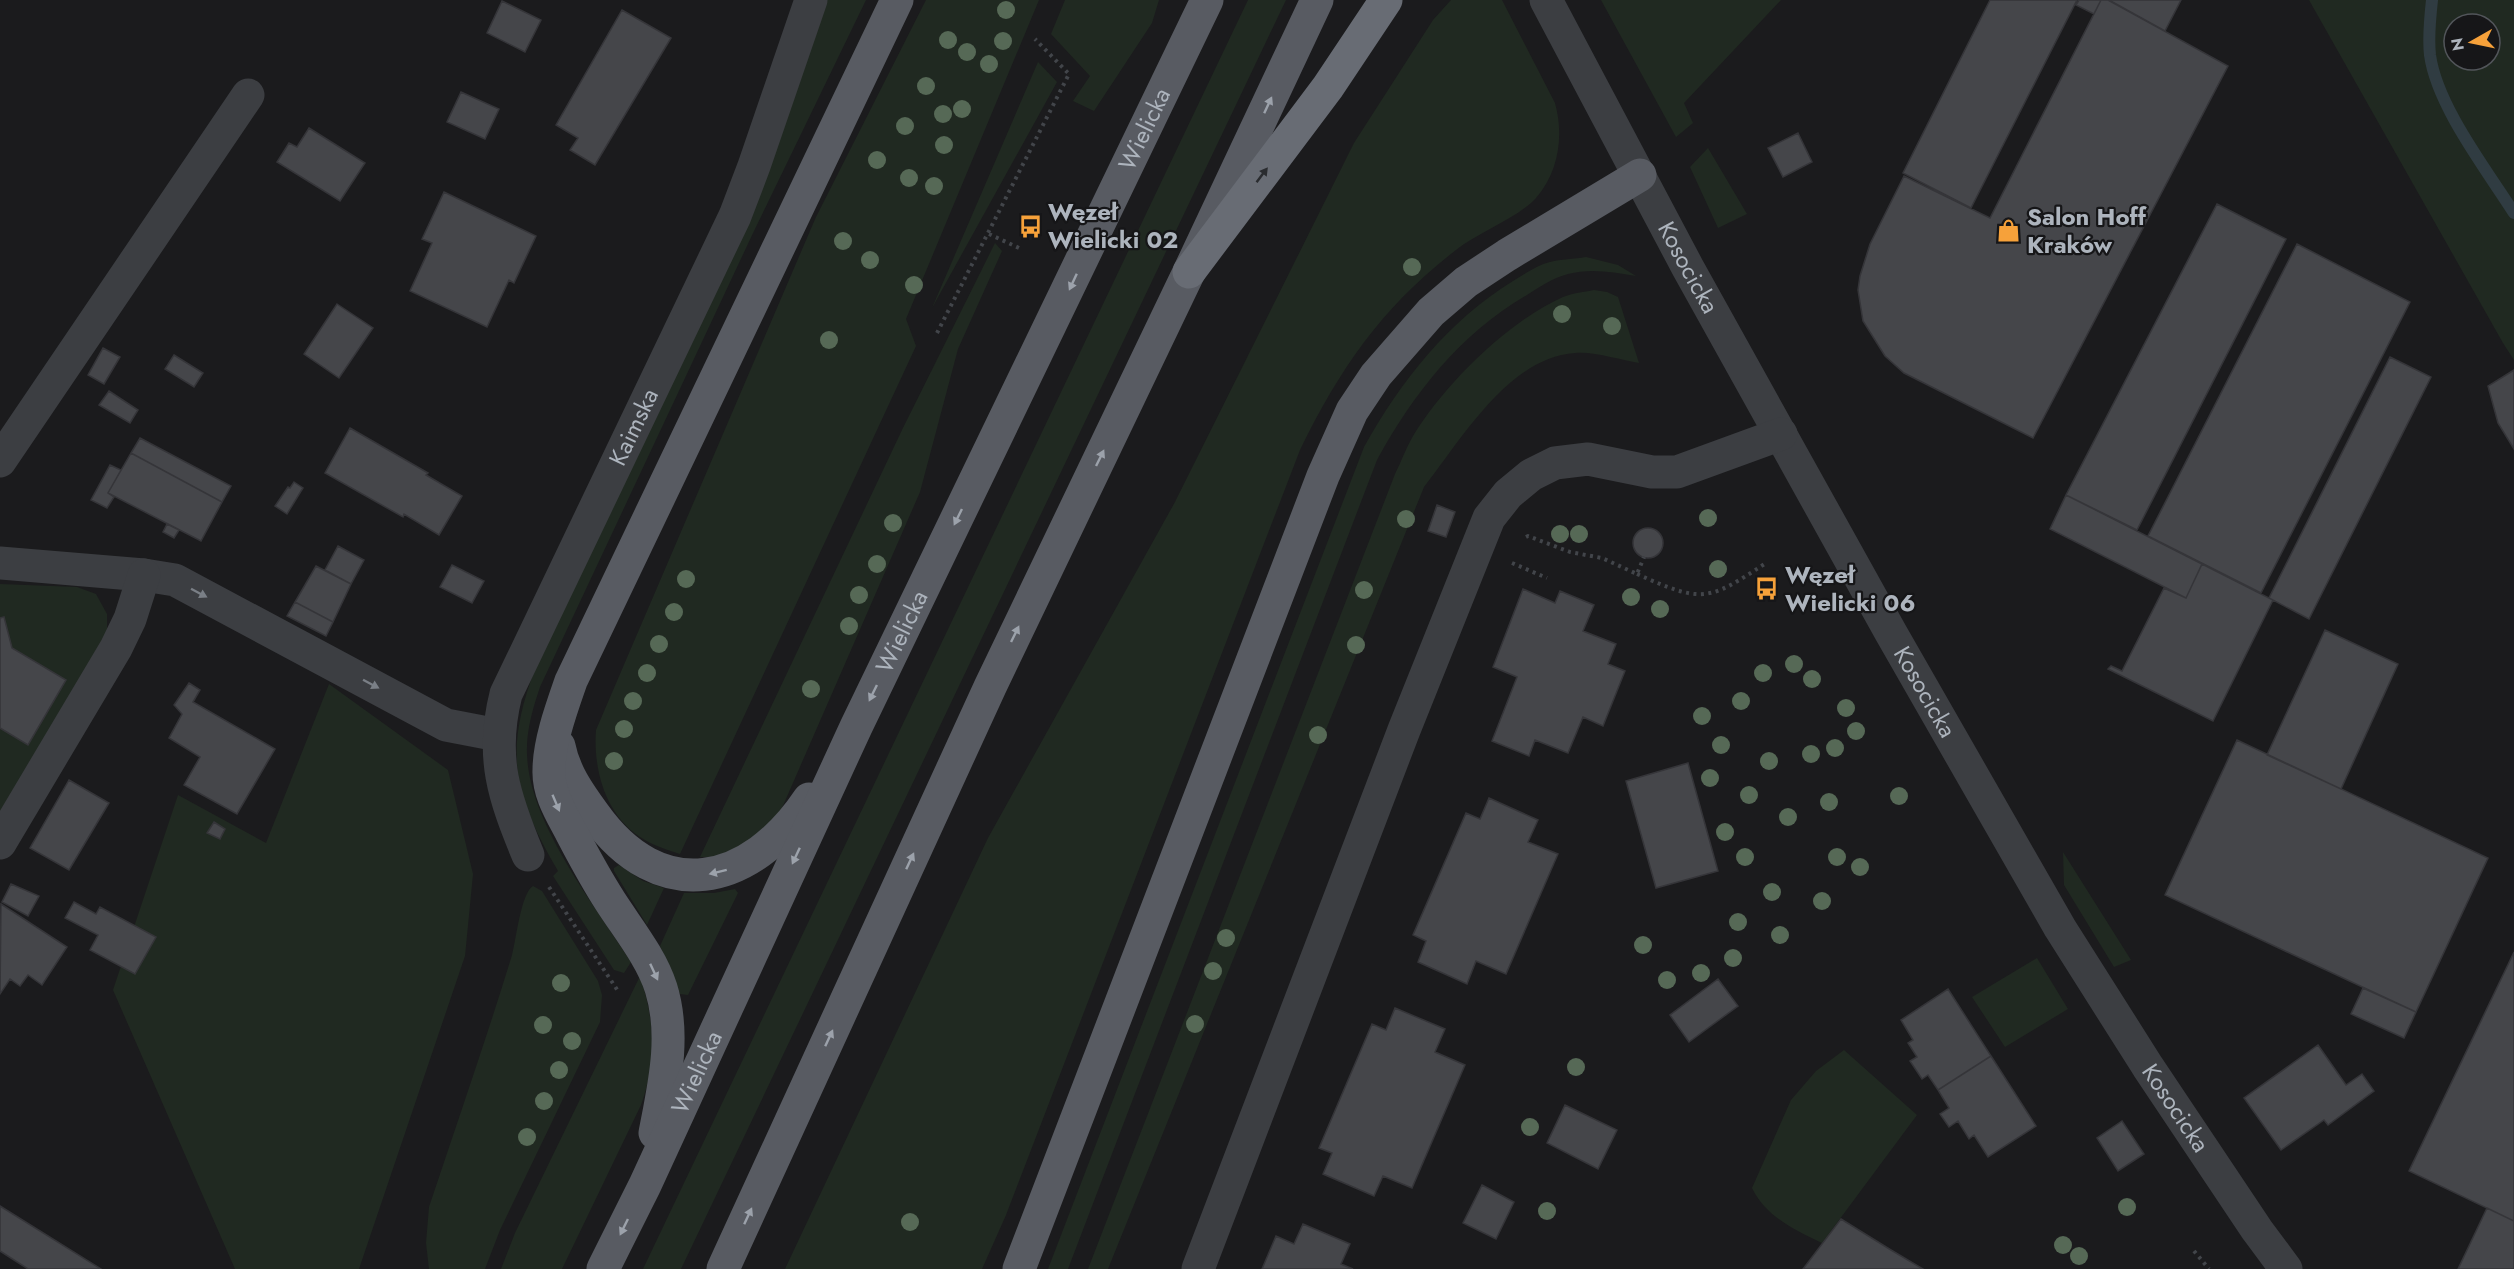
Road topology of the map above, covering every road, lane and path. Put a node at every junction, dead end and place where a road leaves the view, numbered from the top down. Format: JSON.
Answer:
{"nodes":[{"id":1,"x":811,"y":0,"type":"edge"},
{"id":2,"x":897,"y":0,"type":"edge"},
{"id":3,"x":1207,"y":0,"type":"edge"},
{"id":4,"x":1317,"y":0,"type":"edge"},
{"id":5,"x":1386,"y":0,"type":"edge"},
{"id":6,"x":1546,"y":0,"type":"edge"},
{"id":7,"x":1035,"y":39,"type":"dead end"},
{"id":8,"x":248,"y":95,"type":"dead end"},
{"id":9,"x":1640,"y":175,"type":"junction"},
{"id":10,"x":989,"y":234,"type":"junction"},
{"id":11,"x":1019,"y":248,"type":"dead end"},
{"id":12,"x":1189,"y":272,"type":"junction"},
{"id":13,"x":937,"y":333,"type":"dead end"},
{"id":14,"x":1781,"y":434,"type":"junction"},
{"id":15,"x":0,"y":461,"type":"edge"},
{"id":16,"x":1522,"y":540,"type":"dead end"},
{"id":17,"x":1644,"y":557,"type":"dead end"},
{"id":18,"x":1511,"y":562,"type":"dead end"},
{"id":19,"x":1766,"y":563,"type":"dead end"},
{"id":20,"x":0,"y":564,"type":"edge"},
{"id":21,"x":1637,"y":574,"type":"junction"},
{"id":22,"x":144,"y":575,"type":"junction"},
{"id":23,"x":1547,"y":578,"type":"dead end"},
{"id":24,"x":558,"y":726,"type":"junction"},
{"id":25,"x":856,"y":727,"type":"junction"},
{"id":26,"x":498,"y":735,"type":"junction"},
{"id":27,"x":0,"y":843,"type":"edge"},
{"id":28,"x":528,"y":855,"type":"joint"},
{"id":29,"x":621,"y":996,"type":"dead end"},
{"id":30,"x":645,"y":1185,"type":"junction"},
{"id":31,"x":2194,"y":1251,"type":"dead end"},
{"id":32,"x":603,"y":1269,"type":"edge"},
{"id":33,"x":723,"y":1269,"type":"edge"},
{"id":34,"x":1020,"y":1269,"type":"edge"},
{"id":35,"x":1198,"y":1269,"type":"edge"},
{"id":36,"x":2209,"y":1269,"type":"edge"},
{"id":37,"x":2286,"y":1269,"type":"edge"}],
"edges":[{"from":1,"to":26,"type":"street","name":"Kaimska"},
{"from":2,"to":24,"type":"main road"},
{"from":3,"to":25,"type":"main road","name":"Wielicka","one_way":true},
{"from":12,"to":4,"type":"main road","one_way":true},
{"from":12,"to":5,"type":"highway","one_way":true},
{"from":6,"to":9,"type":"street","name":"Kosocicka"},
{"from":7,"to":10,"type":"path"},
{"from":8,"to":15,"type":"street"},
{"from":9,"to":14,"type":"street","name":"Kosocicka"},
{"from":9,"to":34,"type":"main road"},
{"from":10,"to":11,"type":"path"},
{"from":10,"to":13,"type":"path"},
{"from":33,"to":12,"type":"main road","one_way":true},
{"from":14,"to":35,"type":"street"},
{"from":14,"to":37,"type":"street","name":"Kosocicka"},
{"from":16,"to":21,"type":"path"},
{"from":17,"to":21,"type":"path"},
{"from":18,"to":23,"type":"path"},
{"from":19,"to":21,"type":"path"},
{"from":20,"to":22,"type":"street"},
{"from":22,"to":26,"type":"street","one_way":true},
{"from":22,"to":27,"type":"street"},
{"from":25,"to":24,"type":"main road","one_way":true},
{"from":24,"to":30,"type":"main road","one_way":true},
{"from":25,"to":30,"type":"main road","name":"Wielicka","one_way":true},
{"from":26,"to":28,"type":"street","name":"Kaimska"},
{"from":28,"to":29,"type":"path"},
{"from":30,"to":32,"type":"main road","name":"Wielicka","one_way":true},
{"from":31,"to":36,"type":"path"}]}
